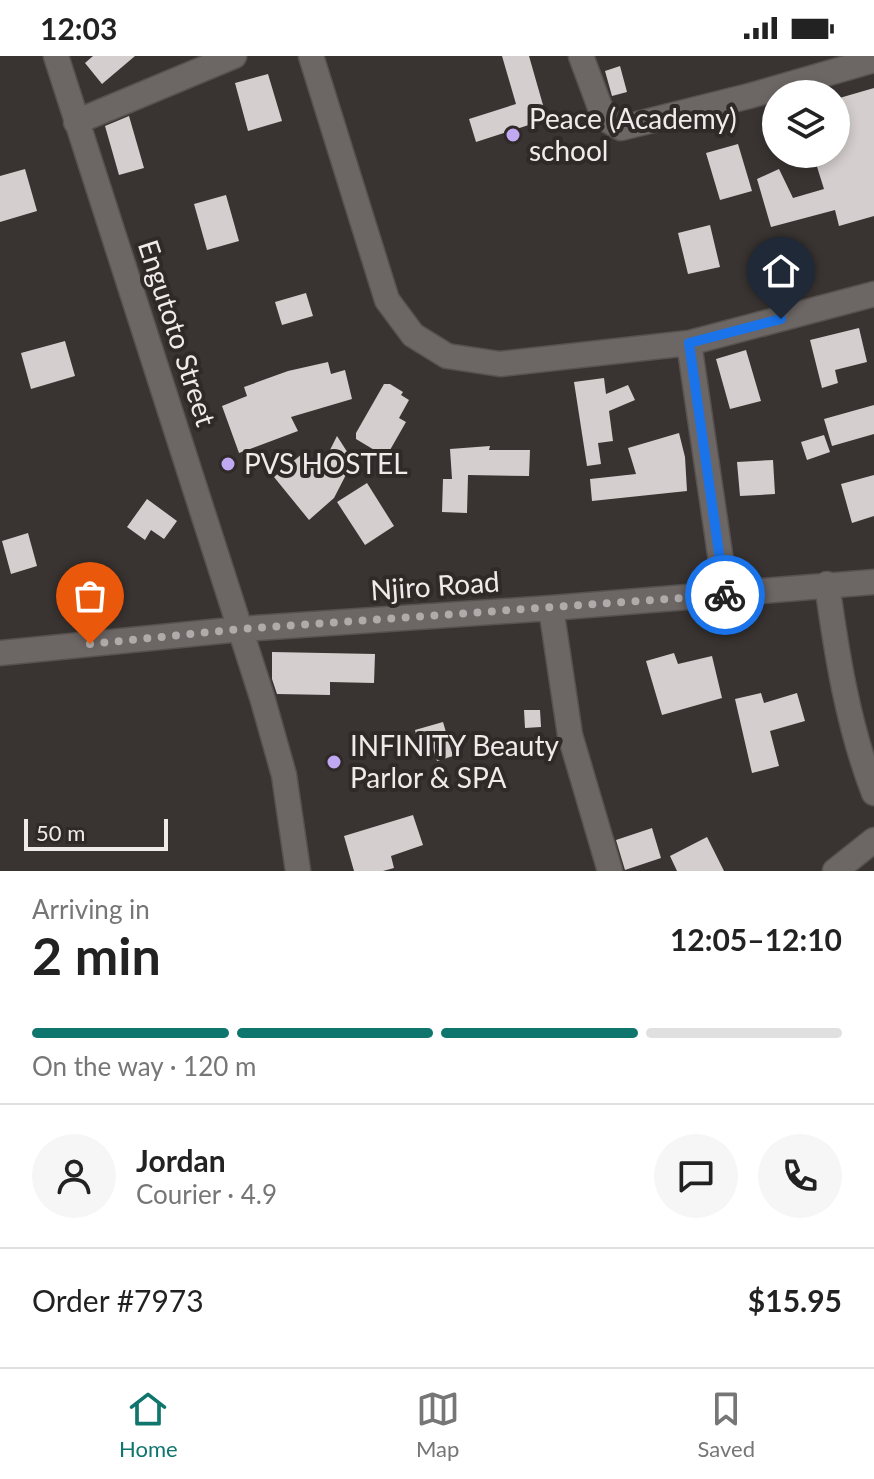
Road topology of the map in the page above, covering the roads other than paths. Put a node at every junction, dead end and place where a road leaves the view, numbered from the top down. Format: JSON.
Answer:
{"nodes":[{"id":1,"x":56,"y":56,"type":"edge"},
{"id":2,"x":234,"y":56,"type":"edge"},
{"id":3,"x":311,"y":56,"type":"edge"},
{"id":4,"x":581,"y":56,"type":"edge"},
{"id":5,"x":874,"y":60,"type":"edge"},
{"id":6,"x":76,"y":122,"type":"junction"},
{"id":7,"x":874,"y":294,"type":"edge"},
{"id":8,"x":689,"y":343,"type":"junction"},
{"id":9,"x":874,"y":582,"type":"edge"},
{"id":10,"x":827,"y":584,"type":"junction"},
{"id":11,"x":726,"y":595,"type":"junction"},
{"id":12,"x":551,"y":608,"type":"junction"},
{"id":13,"x":241,"y":629,"type":"junction"},
{"id":14,"x":0,"y":653,"type":"edge"},
{"id":15,"x":874,"y":793,"type":"edge"},
{"id":16,"x":874,"y":840,"type":"edge"},
{"id":17,"x":298,"y":871,"type":"edge"},
{"id":18,"x":610,"y":871,"type":"edge"},
{"id":19,"x":835,"y":871,"type":"edge"}],
"edges":[{"from":1,"to":6,"type":"street","name":"Engutoto Street"},
{"from":2,"to":6,"type":"street"},
{"from":3,"to":8,"type":"street"},
{"from":4,"to":5,"type":"street"},
{"from":6,"to":13,"type":"street","name":"Engutoto Street"},
{"from":7,"to":8,"type":"street"},
{"from":8,"to":11,"type":"street"},
{"from":9,"to":10,"type":"street","name":"Njiro Road"},
{"from":10,"to":11,"type":"street","name":"Njiro Road"},
{"from":10,"to":15,"type":"street"},
{"from":11,"to":12,"type":"street","name":"Njiro Road"},
{"from":12,"to":13,"type":"street","name":"Njiro Road"},
{"from":12,"to":18,"type":"street"},
{"from":13,"to":14,"type":"street","name":"Njiro Road"},
{"from":13,"to":17,"type":"street","name":"Engutoto Street"},
{"from":16,"to":19,"type":"street"}]}
